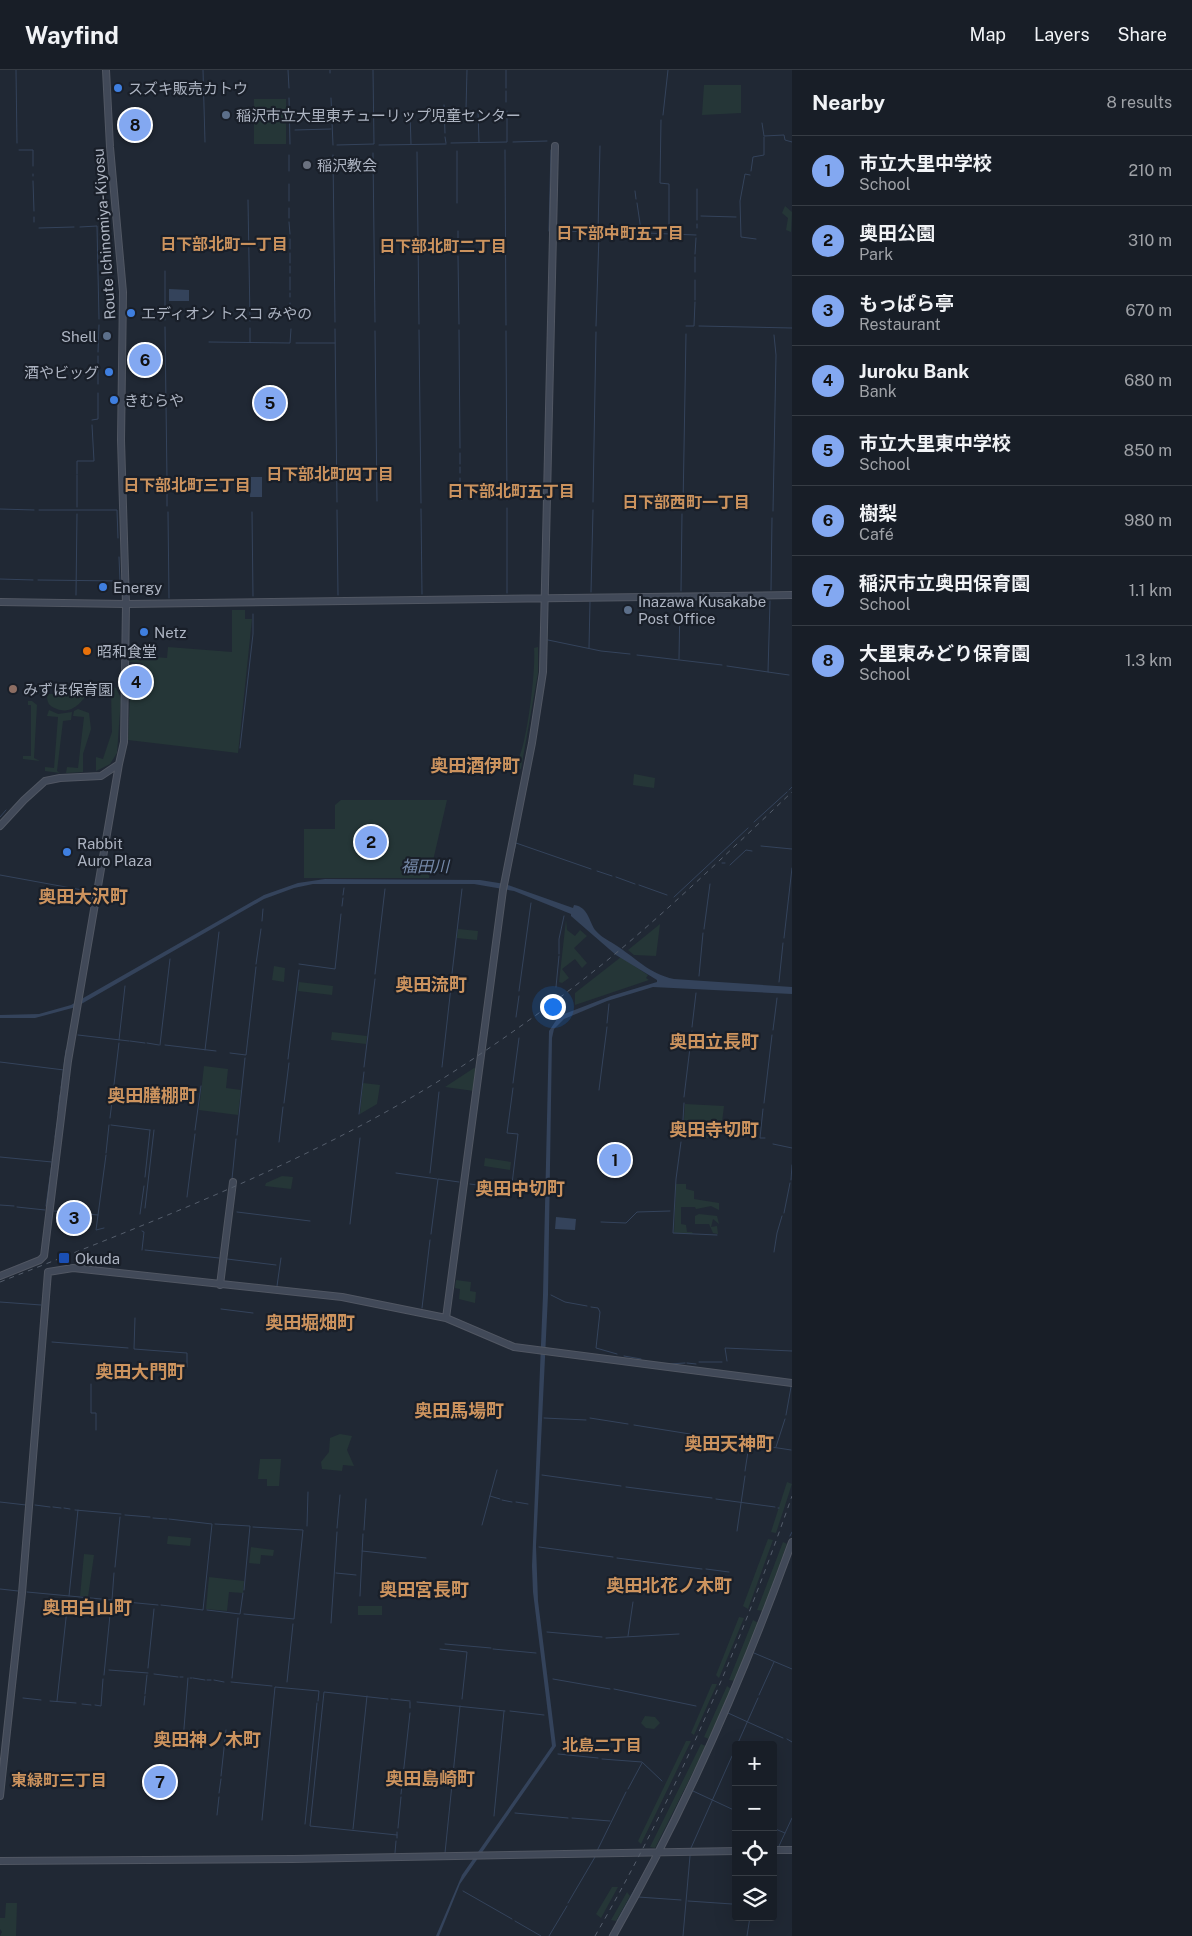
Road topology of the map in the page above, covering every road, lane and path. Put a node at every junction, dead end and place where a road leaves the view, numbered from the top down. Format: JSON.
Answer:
{"nodes":[{"id":1,"x":106,"y":70,"type":"edge"},
{"id":2,"x":555,"y":146,"type":"dead end"},
{"id":3,"x":792,"y":595,"type":"edge"},
{"id":4,"x":546,"y":597,"type":"junction"},
{"id":5,"x":0,"y":602,"type":"edge"},
{"id":6,"x":126,"y":604,"type":"junction"},
{"id":7,"x":119,"y":764,"type":"junction"},
{"id":8,"x":0,"y":826,"type":"edge"},
{"id":9,"x":233,"y":1182,"type":"dead end"},
{"id":10,"x":0,"y":1276,"type":"edge"},
{"id":11,"x":220,"y":1285,"type":"junction"},
{"id":12,"x":446,"y":1318,"type":"junction"},
{"id":13,"x":792,"y":1383,"type":"edge"},
{"id":14,"x":792,"y":1542,"type":"edge"},
{"id":15,"x":0,"y":1796,"type":"edge"},
{"id":16,"x":777,"y":1850,"type":"edge"},
{"id":17,"x":792,"y":1850,"type":"edge"},
{"id":18,"x":732,"y":1851,"type":"edge"},
{"id":19,"x":658,"y":1853,"type":"junction"},
{"id":20,"x":0,"y":1861,"type":"edge"},
{"id":21,"x":613,"y":1936,"type":"edge"}],
"edges":[{"from":1,"to":6,"type":"street","name":"Route Ichinomiya-Kiyosu"},
{"from":2,"to":4,"type":"street"},
{"from":3,"to":4,"type":"street"},
{"from":4,"to":6,"type":"street"},
{"from":4,"to":12,"type":"street"},
{"from":5,"to":6,"type":"street"},
{"from":6,"to":7,"type":"street","name":"Route Ichinomiya-Kiyosu"},
{"from":7,"to":8,"type":"street"},
{"from":7,"to":10,"type":"street","name":"Route Ichinomiya-Kiyosu"},
{"from":9,"to":11,"type":"street"},
{"from":11,"to":12,"type":"street"},
{"from":11,"to":15,"type":"street"},
{"from":12,"to":13,"type":"street"},
{"from":14,"to":19,"type":"street"},
{"from":16,"to":17,"type":"street"},
{"from":18,"to":19,"type":"street"},
{"from":19,"to":20,"type":"street"},
{"from":19,"to":21,"type":"street"}]}
